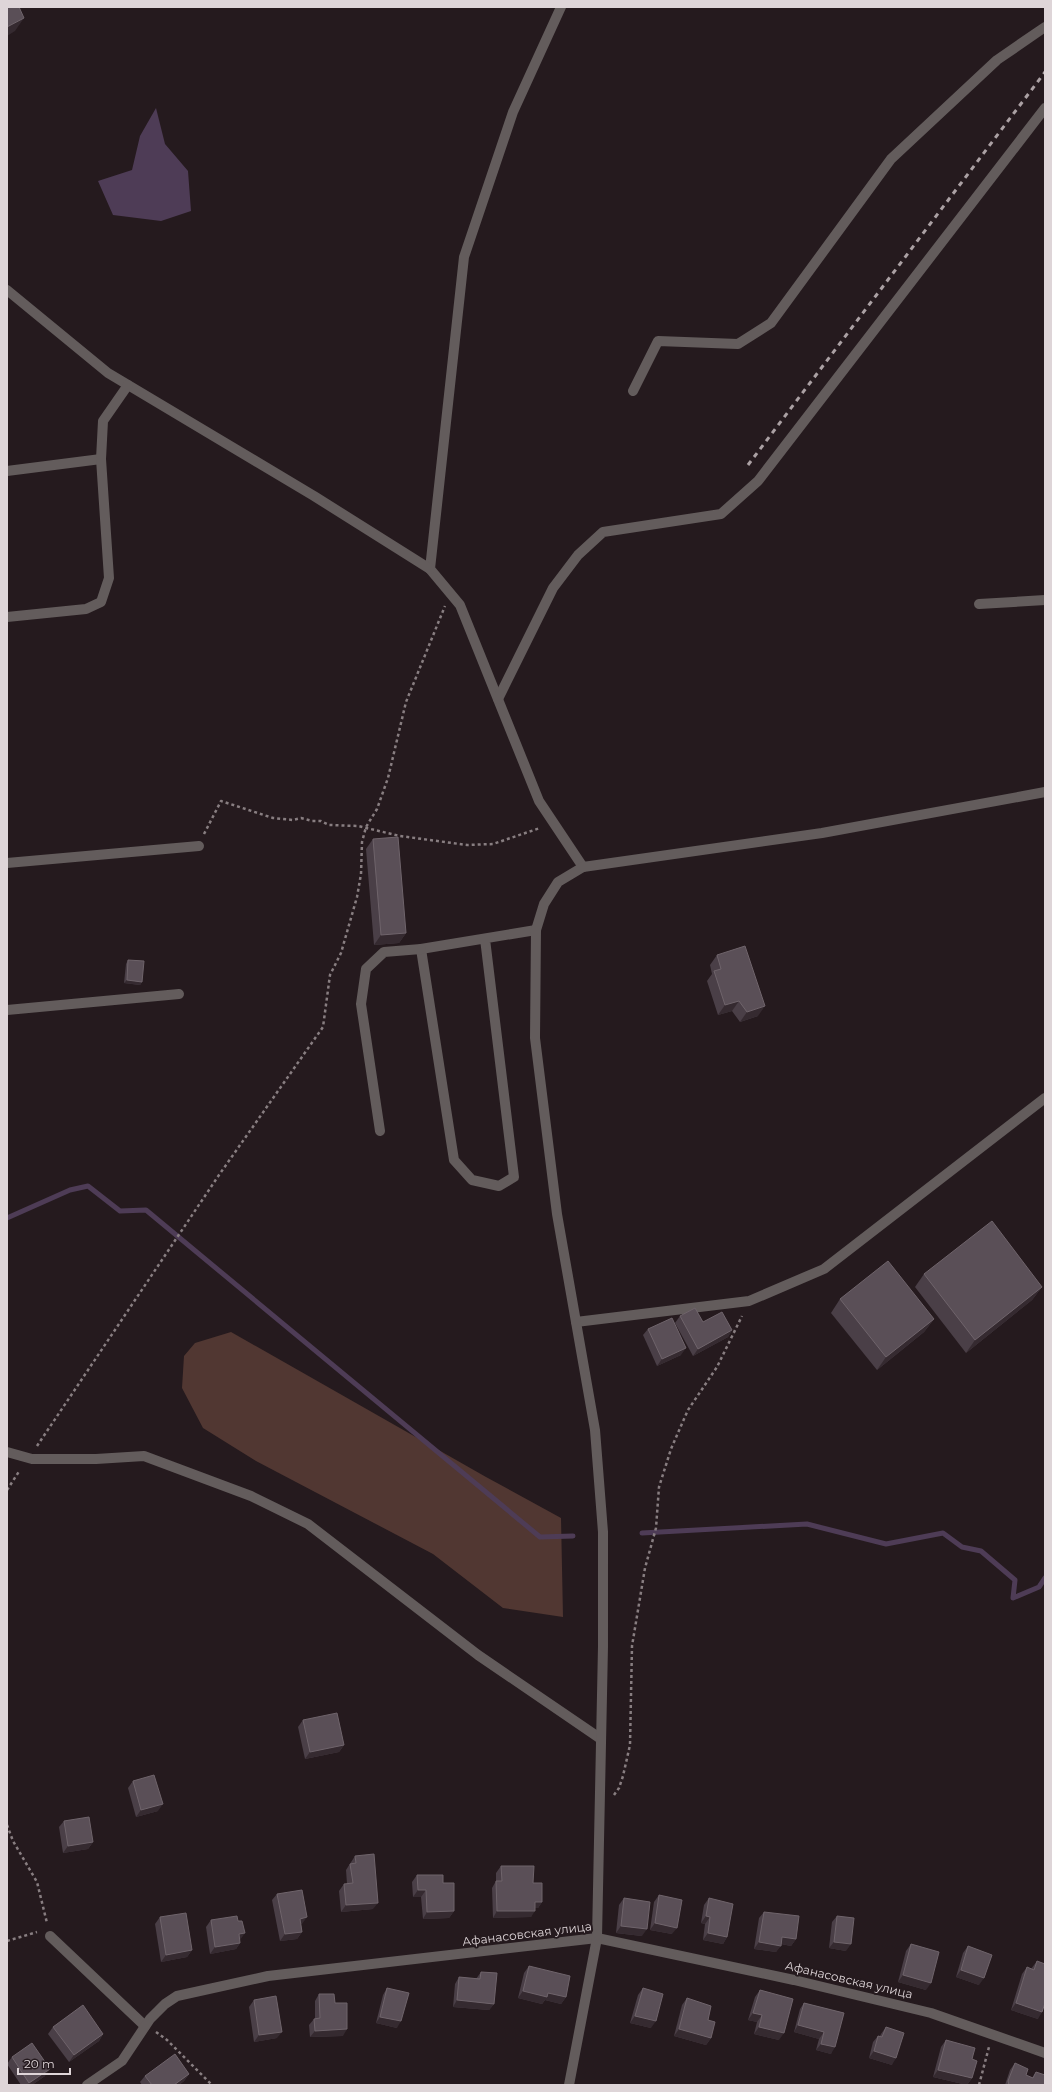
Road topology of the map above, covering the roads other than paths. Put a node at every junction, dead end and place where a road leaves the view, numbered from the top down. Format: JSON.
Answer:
{"nodes":[{"id":1,"x":561,"y":7,"type":"edge"},
{"id":2,"x":1045,"y":28,"type":"edge"},
{"id":3,"x":1045,"y":108,"type":"edge"},
{"id":4,"x":7,"y":290,"type":"edge"},
{"id":5,"x":128,"y":385,"type":"junction"},
{"id":6,"x":633,"y":391,"type":"dead end"},
{"id":7,"x":101,"y":459,"type":"junction"},
{"id":8,"x":7,"y":471,"type":"edge"},
{"id":9,"x":430,"y":570,"type":"junction"},
{"id":10,"x":1045,"y":600,"type":"edge"},
{"id":11,"x":979,"y":604,"type":"dead end"},
{"id":12,"x":7,"y":617,"type":"edge"},
{"id":13,"x":498,"y":699,"type":"junction"},
{"id":14,"x":1045,"y":792,"type":"edge"},
{"id":15,"x":199,"y":846,"type":"road end"},
{"id":16,"x":7,"y":864,"type":"edge"},
{"id":17,"x":583,"y":867,"type":"junction"},
{"id":18,"x":536,"y":930,"type":"junction"},
{"id":19,"x":485,"y":939,"type":"junction"},
{"id":20,"x":422,"y":949,"type":"junction"},
{"id":21,"x":179,"y":994,"type":"dead end"},
{"id":22,"x":7,"y":1010,"type":"edge"},
{"id":23,"x":1045,"y":1098,"type":"edge"},
{"id":24,"x":380,"y":1131,"type":"dead end"},
{"id":25,"x":576,"y":1322,"type":"junction"},
{"id":26,"x":7,"y":1452,"type":"edge"},
{"id":27,"x":601,"y":1739,"type":"junction"},
{"id":28,"x":50,"y":1936,"type":"road end"},
{"id":29,"x":597,"y":1938,"type":"junction"},
{"id":30,"x":145,"y":2026,"type":"junction"},
{"id":31,"x":1045,"y":2053,"type":"edge"},
{"id":32,"x":86,"y":2085,"type":"edge"},
{"id":33,"x":569,"y":2085,"type":"edge"}],
"edges":[{"from":1,"to":9,"type":"street"},
{"from":2,"to":6,"type":"street"},
{"from":3,"to":13,"type":"street"},
{"from":4,"to":5,"type":"street"},
{"from":5,"to":7,"type":"street"},
{"from":5,"to":9,"type":"street"},
{"from":7,"to":8,"type":"street"},
{"from":7,"to":12,"type":"street"},
{"from":9,"to":13,"type":"street"},
{"from":10,"to":11,"type":"street"},
{"from":13,"to":17,"type":"street"},
{"from":14,"to":17,"type":"street"},
{"from":15,"to":16,"type":"street"},
{"from":17,"to":18,"type":"street"},
{"from":18,"to":19,"type":"street"},
{"from":18,"to":25,"type":"street"},
{"from":19,"to":20,"type":"street"},
{"from":19,"to":20,"type":"street"},
{"from":20,"to":24,"type":"street"},
{"from":21,"to":22,"type":"street"},
{"from":23,"to":25,"type":"street"},
{"from":25,"to":27,"type":"street"},
{"from":26,"to":27,"type":"street"},
{"from":27,"to":29,"type":"street"},
{"from":28,"to":30,"type":"street"},
{"from":29,"to":30,"type":"street","name":"Афанасовская улица"},
{"from":29,"to":31,"type":"street","name":"Афанасовская улица"},
{"from":29,"to":33,"type":"street"},
{"from":30,"to":32,"type":"street","name":"Афанасовская улица"}]}
